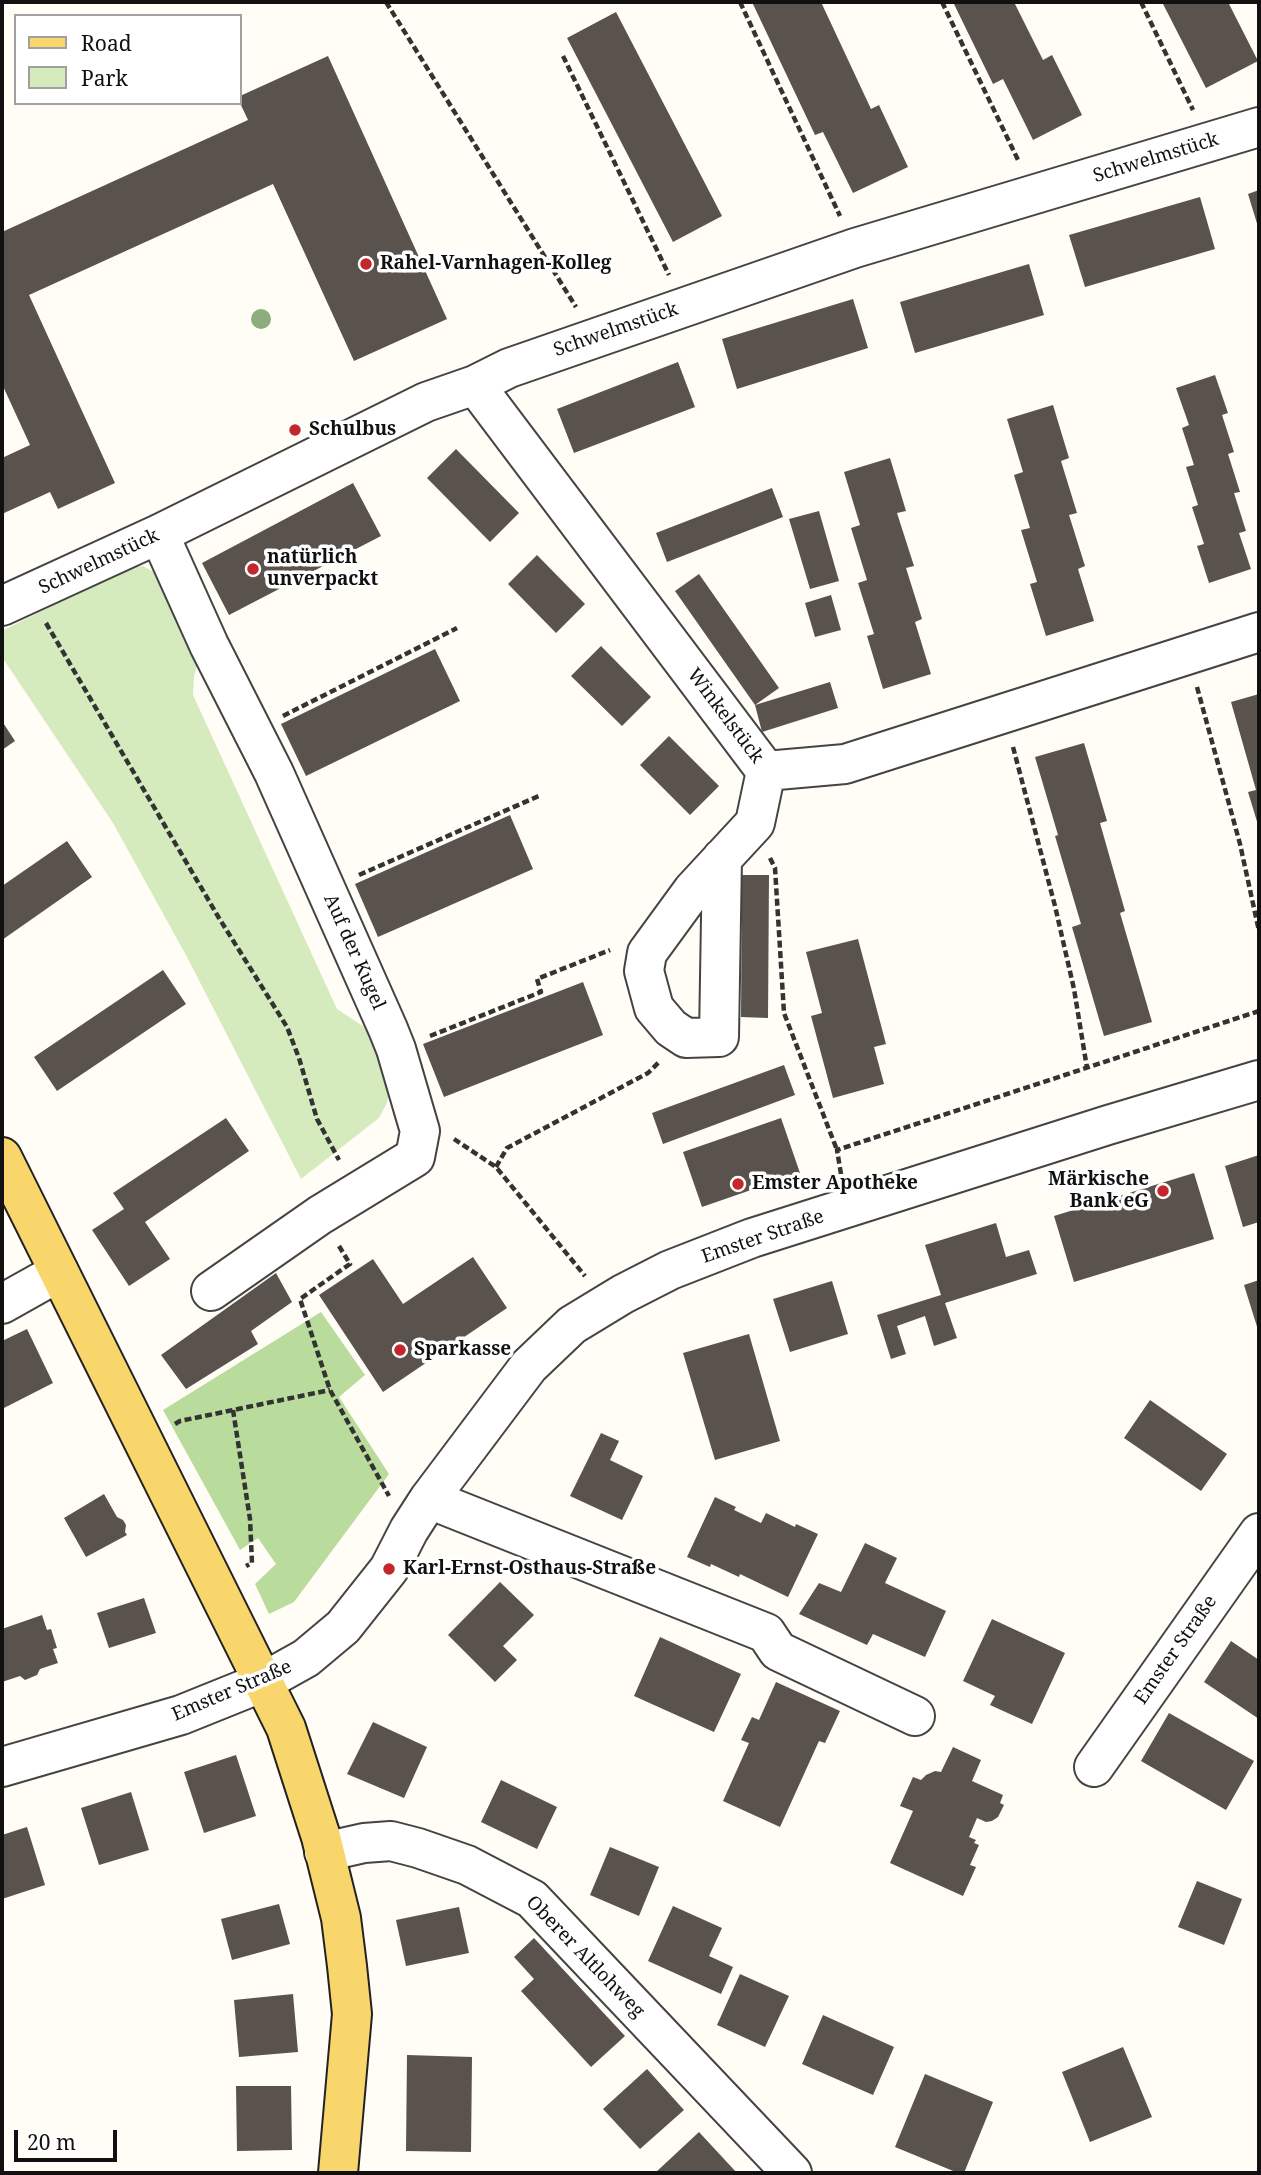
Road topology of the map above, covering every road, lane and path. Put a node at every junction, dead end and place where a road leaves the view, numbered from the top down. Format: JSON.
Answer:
{"nodes":[{"id":1,"x":386,"y":2,"type":"edge"},
{"id":2,"x":740,"y":2,"type":"edge"},
{"id":3,"x":942,"y":2,"type":"edge"},
{"id":4,"x":1141,"y":2,"type":"edge"},
{"id":5,"x":564,"y":56,"type":"dead end"},
{"id":6,"x":1259,"y":127,"type":"edge"},
{"id":7,"x":1208,"y":142,"type":"junction"},
{"id":8,"x":1034,"y":195,"type":"junction"},
{"id":9,"x":855,"y":248,"type":"junction"},
{"id":10,"x":685,"y":307,"type":"junction"},
{"id":11,"x":595,"y":338,"type":"junction"},
{"id":12,"x":475,"y":385,"type":"junction"},
{"id":13,"x":159,"y":534,"type":"junction"},
{"id":14,"x":16,"y":600,"type":"edge"},
{"id":15,"x":457,"y":628,"type":"dead end"},
{"id":16,"x":1259,"y":632,"type":"edge"},
{"id":17,"x":1187,"y":654,"type":"junction"},
{"id":18,"x":1004,"y":713,"type":"junction"},
{"id":19,"x":253,"y":731,"type":"junction"},
{"id":20,"x":766,"y":771,"type":"junction"},
{"id":21,"x":541,"y":795,"type":"dead end"},
{"id":22,"x":755,"y":823,"type":"junction"},
{"id":23,"x":722,"y":858,"type":"junction"},
{"id":24,"x":326,"y":889,"type":"junction"},
{"id":25,"x":1259,"y":930,"type":"edge"},
{"id":26,"x":614,"y":948,"type":"dead end"},
{"id":27,"x":1259,"y":1012,"type":"edge"},
{"id":28,"x":686,"y":1038,"type":"junction"},
{"id":29,"x":396,"y":1049,"type":"junction"},
{"id":30,"x":1087,"y":1068,"type":"junction"},
{"id":31,"x":1259,"y":1080,"type":"edge"},
{"id":32,"x":420,"y":1131,"type":"junction"},
{"id":33,"x":837,"y":1150,"type":"junction"},
{"id":34,"x":2,"y":1157,"type":"edge"},
{"id":35,"x":496,"y":1167,"type":"junction"},
{"id":36,"x":356,"y":1192,"type":"junction"},
{"id":37,"x":846,"y":1209,"type":"junction"},
{"id":38,"x":320,"y":1215,"type":"junction"},
{"id":39,"x":59,"y":1272,"type":"junction"},
{"id":40,"x":211,"y":1291,"type":"dead end"},
{"id":41,"x":607,"y":1303,"type":"junction"},
{"id":42,"x":2,"y":1304,"type":"edge"},
{"id":43,"x":330,"y":1390,"type":"junction"},
{"id":44,"x":233,"y":1410,"type":"junction"},
{"id":45,"x":180,"y":1422,"type":"dead end"},
{"id":46,"x":419,"y":1514,"type":"junction"},
{"id":47,"x":1259,"y":1533,"type":"edge"},
{"id":48,"x":251,"y":1537,"type":"dead end"},
{"id":49,"x":263,"y":1682,"type":"junction"},
{"id":50,"x":915,"y":1716,"type":"dead end"},
{"id":51,"x":2,"y":1767,"type":"edge"},
{"id":52,"x":1094,"y":1767,"type":"dead end"},
{"id":53,"x":324,"y":1852,"type":"junction"},
{"id":54,"x":338,"y":2173,"type":"edge"},
{"id":55,"x":792,"y":2173,"type":"edge"}],
"edges":[{"from":1,"to":11,"type":"path"},
{"from":2,"to":9,"type":"path"},
{"from":3,"to":8,"type":"path"},
{"from":4,"to":7,"type":"path"},
{"from":5,"to":10,"type":"path"},
{"from":6,"to":7,"type":"street","name":"Schwelmstück"},
{"from":7,"to":8,"type":"street","name":"Schwelmstück"},
{"from":8,"to":9,"type":"street","name":"Schwelmstück"},
{"from":9,"to":10,"type":"street","name":"Schwelmstück"},
{"from":10,"to":11,"type":"street","name":"Schwelmstück"},
{"from":11,"to":12,"type":"street","name":"Schwelmstück"},
{"from":12,"to":13,"type":"street","name":"Schwelmstück"},
{"from":12,"to":20,"type":"street","name":"Winkelstück"},
{"from":13,"to":14,"type":"street","name":"Schwelmstück"},
{"from":13,"to":19,"type":"street","name":"Auf der Kugel"},
{"from":14,"to":36,"type":"path"},
{"from":15,"to":19,"type":"path"},
{"from":16,"to":17,"type":"street","name":"Winkelstück"},
{"from":17,"to":18,"type":"street","name":"Winkelstück"},
{"from":17,"to":25,"type":"path"},
{"from":18,"to":20,"type":"street","name":"Winkelstück"},
{"from":18,"to":30,"type":"path"},
{"from":19,"to":24,"type":"street","name":"Auf der Kugel"},
{"from":20,"to":22,"type":"street"},
{"from":21,"to":24,"type":"path"},
{"from":22,"to":23,"type":"street"},
{"from":22,"to":33,"type":"path"},
{"from":23,"to":28,"type":"street"},
{"from":23,"to":28,"type":"street"},
{"from":24,"to":29,"type":"street","name":"Auf der Kugel"},
{"from":26,"to":29,"type":"path"},
{"from":27,"to":30,"type":"path"},
{"from":28,"to":35,"type":"path"},
{"from":29,"to":32,"type":"street","name":"Auf der Kugel"},
{"from":30,"to":33,"type":"path"},
{"from":31,"to":37,"type":"street","name":"Emster Straße"},
{"from":32,"to":35,"type":"path"},
{"from":32,"to":36,"type":"street"},
{"from":33,"to":37,"type":"path"},
{"from":34,"to":39,"type":"main road"},
{"from":35,"to":41,"type":"path"},
{"from":36,"to":38,"type":"street"},
{"from":37,"to":41,"type":"street","name":"Emster Straße"},
{"from":38,"to":40,"type":"street"},
{"from":38,"to":43,"type":"path"},
{"from":39,"to":42,"type":"street"},
{"from":39,"to":49,"type":"main road"},
{"from":41,"to":46,"type":"street","name":"Emster Straße"},
{"from":43,"to":44,"type":"path"},
{"from":43,"to":46,"type":"path"},
{"from":44,"to":45,"type":"path"},
{"from":44,"to":48,"type":"path"},
{"from":46,"to":49,"type":"street","name":"Emster Straße"},
{"from":46,"to":50,"type":"street"},
{"from":47,"to":52,"type":"street","name":"Emster Straße"},
{"from":49,"to":51,"type":"street","name":"Emster Straße"},
{"from":49,"to":53,"type":"main road"},
{"from":53,"to":54,"type":"main road"},
{"from":53,"to":55,"type":"street","name":"Oberer Altlohweg"}]}
